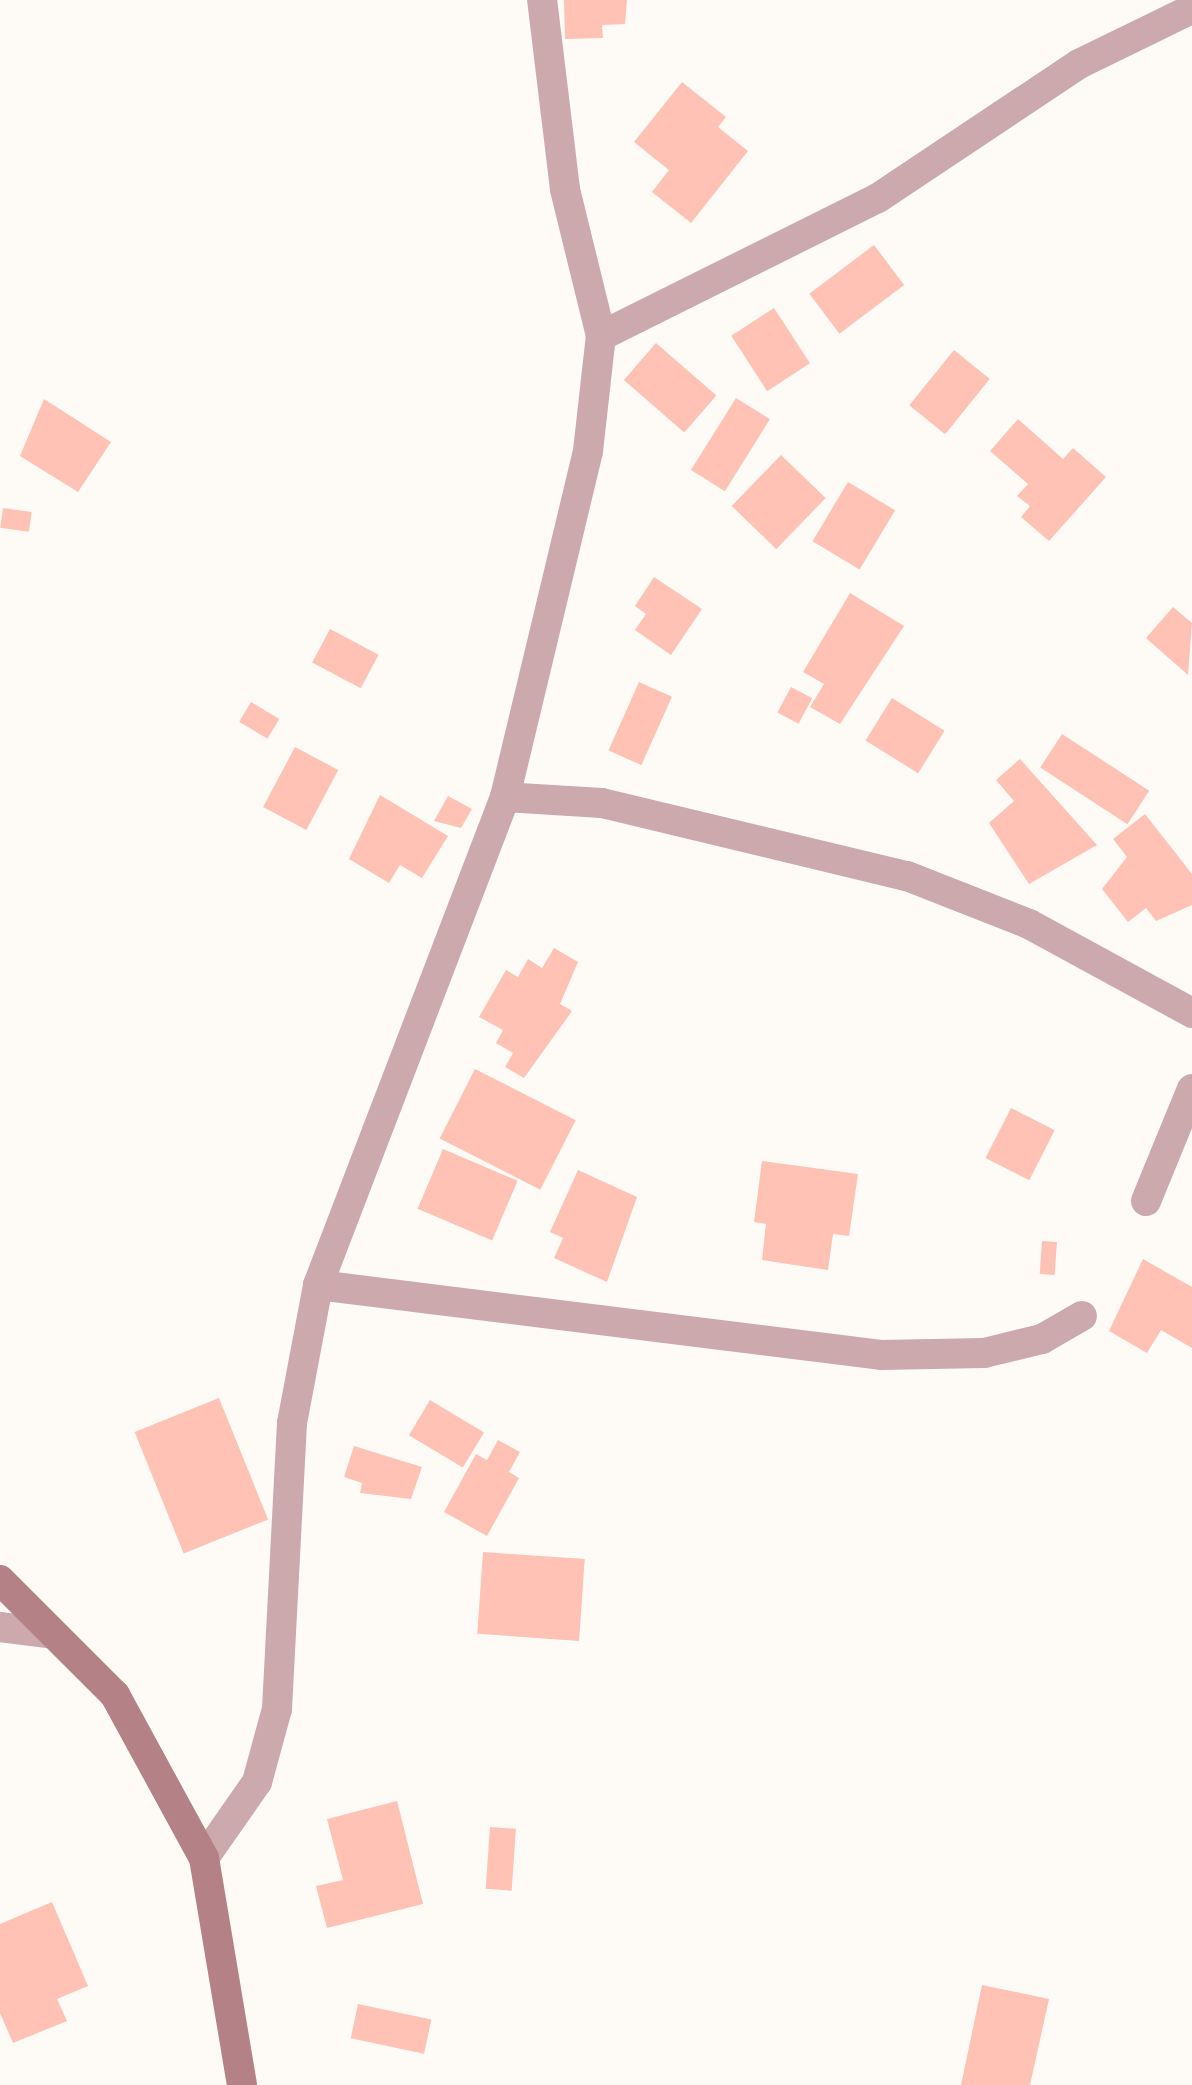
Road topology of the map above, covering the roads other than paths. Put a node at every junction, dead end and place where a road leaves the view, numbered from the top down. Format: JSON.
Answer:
{"nodes":[{"id":1,"x":542,"y":0,"type":"edge"},
{"id":2,"x":1192,"y":8,"type":"edge"},
{"id":3,"x":601,"y":336,"type":"junction"},
{"id":4,"x":506,"y":798,"type":"junction"},
{"id":5,"x":1192,"y":1013,"type":"edge"},
{"id":6,"x":1192,"y":1089,"type":"edge"},
{"id":7,"x":1146,"y":1201,"type":"dead end"},
{"id":8,"x":318,"y":1285,"type":"junction"},
{"id":9,"x":1082,"y":1316,"type":"dead end"},
{"id":10,"x":0,"y":1580,"type":"edge"},
{"id":11,"x":0,"y":1626,"type":"edge"},
{"id":12,"x":46,"y":1633,"type":"junction"},
{"id":13,"x":204,"y":1858,"type":"junction"},
{"id":14,"x":242,"y":2085,"type":"edge"}],
"edges":[{"from":1,"to":3,"type":"street"},
{"from":2,"to":3,"type":"street"},
{"from":3,"to":4,"type":"street"},
{"from":4,"to":5,"type":"street"},
{"from":4,"to":8,"type":"street"},
{"from":6,"to":7,"type":"street"},
{"from":8,"to":9,"type":"street"},
{"from":8,"to":13,"type":"street"},
{"from":10,"to":12,"type":"street"},
{"from":11,"to":12,"type":"street"},
{"from":12,"to":13,"type":"street"},
{"from":13,"to":14,"type":"street"}]}
